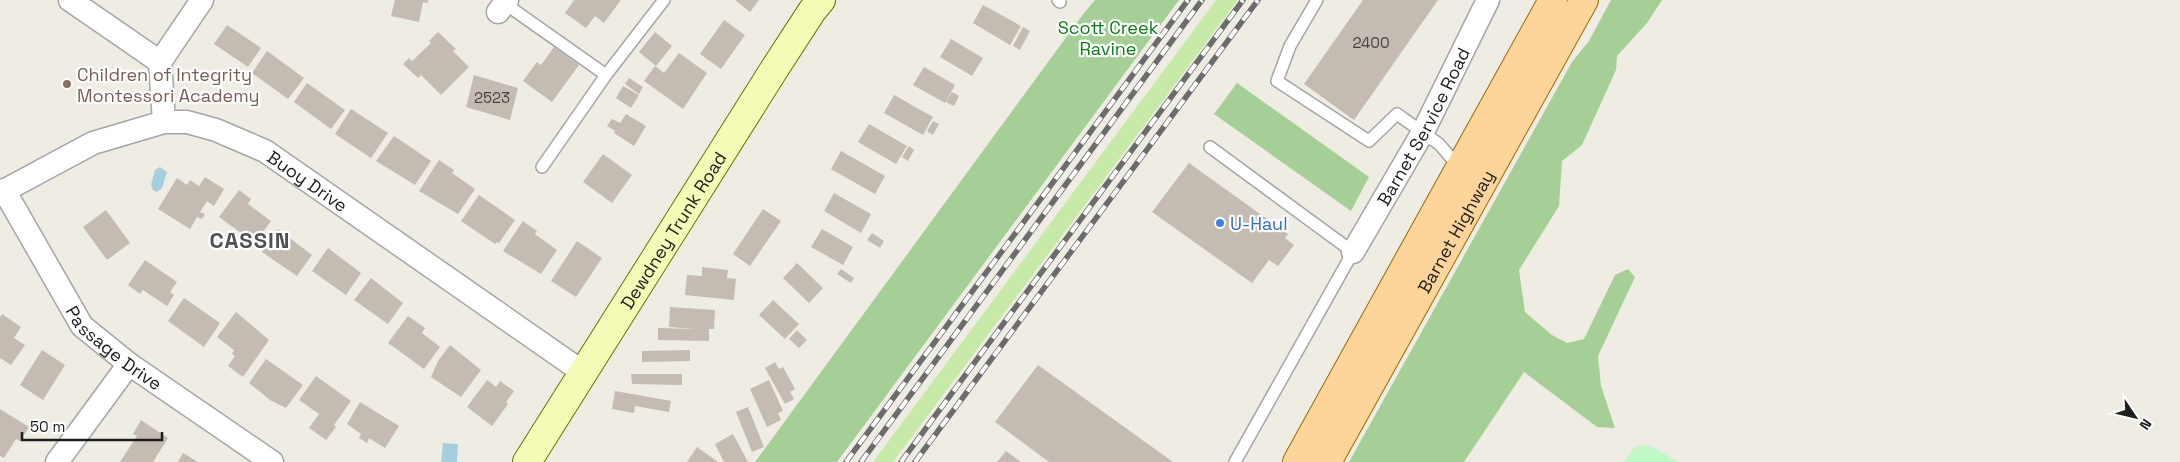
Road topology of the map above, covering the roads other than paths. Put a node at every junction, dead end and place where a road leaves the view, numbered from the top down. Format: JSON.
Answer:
{"nodes":[{"id":1,"x":70,"y":0,"type":"edge"},
{"id":2,"x":202,"y":0,"type":"edge"},
{"id":3,"x":664,"y":0,"type":"edge"},
{"id":4,"x":821,"y":0,"type":"edge"},
{"id":5,"x":1317,"y":0,"type":"edge"},
{"id":6,"x":1488,"y":0,"type":"edge"},
{"id":7,"x":1553,"y":0,"type":"edge"},
{"id":8,"x":1584,"y":0,"type":"edge"},
{"id":9,"x":503,"y":5,"type":"edge"},
{"id":10,"x":160,"y":62,"type":"junction"},
{"id":11,"x":606,"y":75,"type":"junction"},
{"id":12,"x":164,"y":122,"type":"junction"},
{"id":13,"x":1423,"y":132,"type":"junction"},
{"id":14,"x":1210,"y":147,"type":"dead end"},
{"id":15,"x":542,"y":167,"type":"dead end"},
{"id":16,"x":1460,"y":169,"type":"junction"},
{"id":17,"x":2,"y":191,"type":"edge"},
{"id":18,"x":1353,"y":252,"type":"junction"},
{"id":19,"x":129,"y":364,"type":"junction"},
{"id":20,"x":584,"y":373,"type":"junction"},
{"id":21,"x":57,"y":462,"type":"edge"},
{"id":22,"x":272,"y":462,"type":"edge"},
{"id":23,"x":527,"y":462,"type":"edge"},
{"id":24,"x":1235,"y":462,"type":"edge"},
{"id":25,"x":1297,"y":462,"type":"edge"},
{"id":26,"x":1326,"y":462,"type":"edge"}],
"edges":[{"from":1,"to":10,"type":"street"},
{"from":2,"to":10,"type":"street"},
{"from":3,"to":11,"type":"lane"},
{"from":4,"to":20,"type":"main road","name":"Dewdney Trunk Road"},
{"from":5,"to":13,"type":"lane"},
{"from":6,"to":13,"type":"street","name":"Barnet Service Road"},
{"from":7,"to":16,"type":"main road","name":"Barnet Highway"},
{"from":8,"to":26,"type":"main road","name":"Barnet Highway"},
{"from":9,"to":11,"type":"lane"},
{"from":10,"to":12,"type":"street"},
{"from":11,"to":15,"type":"lane"},
{"from":12,"to":17,"type":"street","name":"Buoy Drive"},
{"from":12,"to":20,"type":"street","name":"Buoy Drive"},
{"from":13,"to":16,"type":"lane"},
{"from":13,"to":18,"type":"street","name":"Barnet Service Road"},
{"from":14,"to":18,"type":"lane"},
{"from":16,"to":25,"type":"main road","name":"Barnet Highway"},
{"from":17,"to":19,"type":"street","name":"Passage Drive"},
{"from":18,"to":24,"type":"lane"},
{"from":19,"to":21,"type":"street"},
{"from":19,"to":22,"type":"street","name":"Passage Drive"},
{"from":20,"to":23,"type":"main road","name":"Dewdney Trunk Road"}]}
